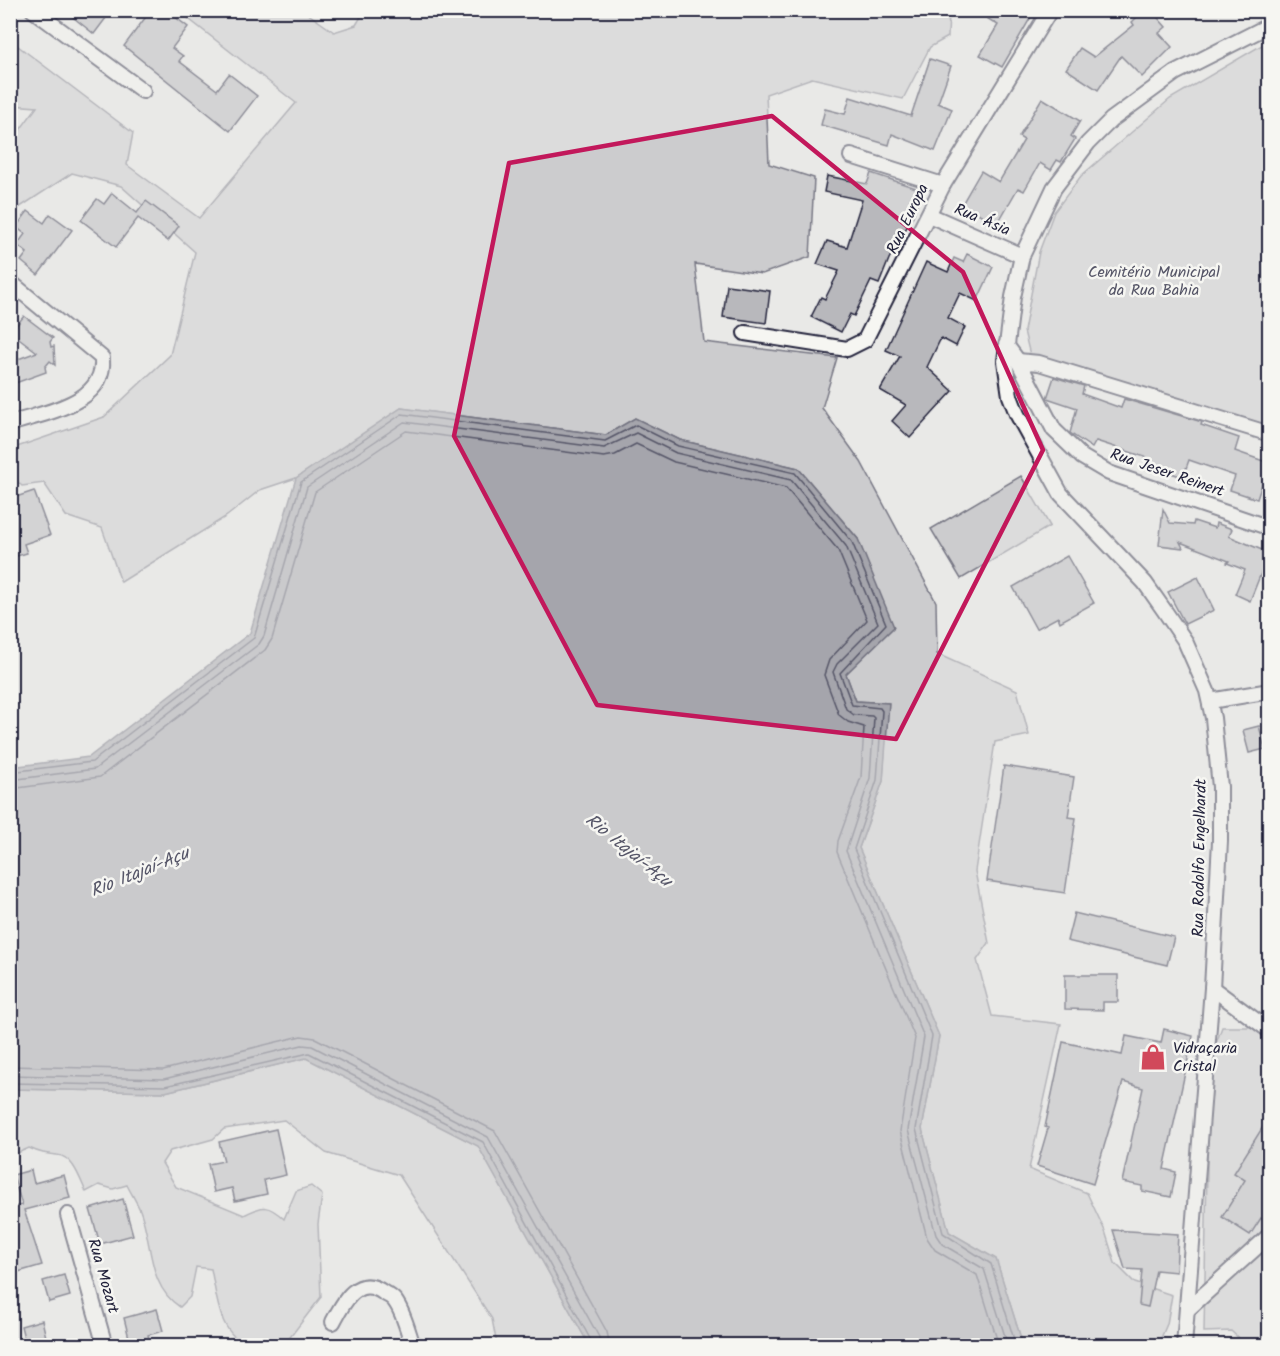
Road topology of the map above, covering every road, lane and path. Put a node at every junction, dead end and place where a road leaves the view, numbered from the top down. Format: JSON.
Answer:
{"nodes":[{"id":1,"x":33,"y":10,"type":"edge"},
{"id":2,"x":1050,"y":10,"type":"edge"},
{"id":3,"x":1269,"y":25,"type":"edge"},
{"id":4,"x":143,"y":91,"type":"dead end"},
{"id":5,"x":851,"y":156,"type":"dead end"},
{"id":6,"x":943,"y":185,"type":"junction"},
{"id":7,"x":929,"y":215,"type":"junction"},
{"id":8,"x":1022,"y":256,"type":"junction"},
{"id":9,"x":10,"y":282,"type":"edge"},
{"id":10,"x":745,"y":333,"type":"dead end"},
{"id":11,"x":1006,"y":345,"type":"junction"},
{"id":12,"x":1018,"y":361,"type":"junction"},
{"id":13,"x":10,"y":424,"type":"edge"},
{"id":14,"x":1269,"y":434,"type":"edge"},
{"id":15,"x":1269,"y":528,"type":"edge"},
{"id":16,"x":1269,"y":691,"type":"edge"},
{"id":17,"x":1210,"y":701,"type":"junction"},
{"id":18,"x":1212,"y":988,"type":"junction"},
{"id":19,"x":1269,"y":1031,"type":"edge"},
{"id":20,"x":68,"y":1215,"type":"dead end"},
{"id":21,"x":1269,"y":1235,"type":"edge"},
{"id":22,"x":1187,"y":1310,"type":"junction"},
{"id":23,"x":333,"y":1322,"type":"dead end"},
{"id":24,"x":105,"y":1346,"type":"edge"},
{"id":25,"x":413,"y":1346,"type":"edge"},
{"id":26,"x":1184,"y":1346,"type":"edge"}],
"edges":[{"from":1,"to":4,"type":"street"},
{"from":2,"to":6,"type":"street","name":"Rua Europa"},
{"from":3,"to":8,"type":"street","name":"Rua Rodolfo Engelhardt"},
{"from":5,"to":6,"type":"street"},
{"from":6,"to":7,"type":"street","name":"Rua Europa"},
{"from":7,"to":8,"type":"street","name":"Rua Ásia"},
{"from":7,"to":10,"type":"street","name":"Rua Europa"},
{"from":8,"to":11,"type":"street","name":"Rua Rodolfo Engelhardt"},
{"from":9,"to":13,"type":"street"},
{"from":11,"to":12,"type":"street","name":"Rua Jeser Reinert"},
{"from":11,"to":17,"type":"street","name":"Rua Rodolfo Engelhardt"},
{"from":12,"to":14,"type":"street"},
{"from":12,"to":15,"type":"street","name":"Rua Jeser Reinert"},
{"from":16,"to":17,"type":"street"},
{"from":17,"to":18,"type":"street","name":"Rua Rodolfo Engelhardt"},
{"from":18,"to":19,"type":"street"},
{"from":18,"to":22,"type":"street","name":"Rua Rodolfo Engelhardt"},
{"from":20,"to":24,"type":"street","name":"Rua Mozart"},
{"from":21,"to":22,"type":"street"},
{"from":22,"to":26,"type":"street","name":"Rua Rodolfo Engelhardt"},
{"from":23,"to":25,"type":"street"}]}
